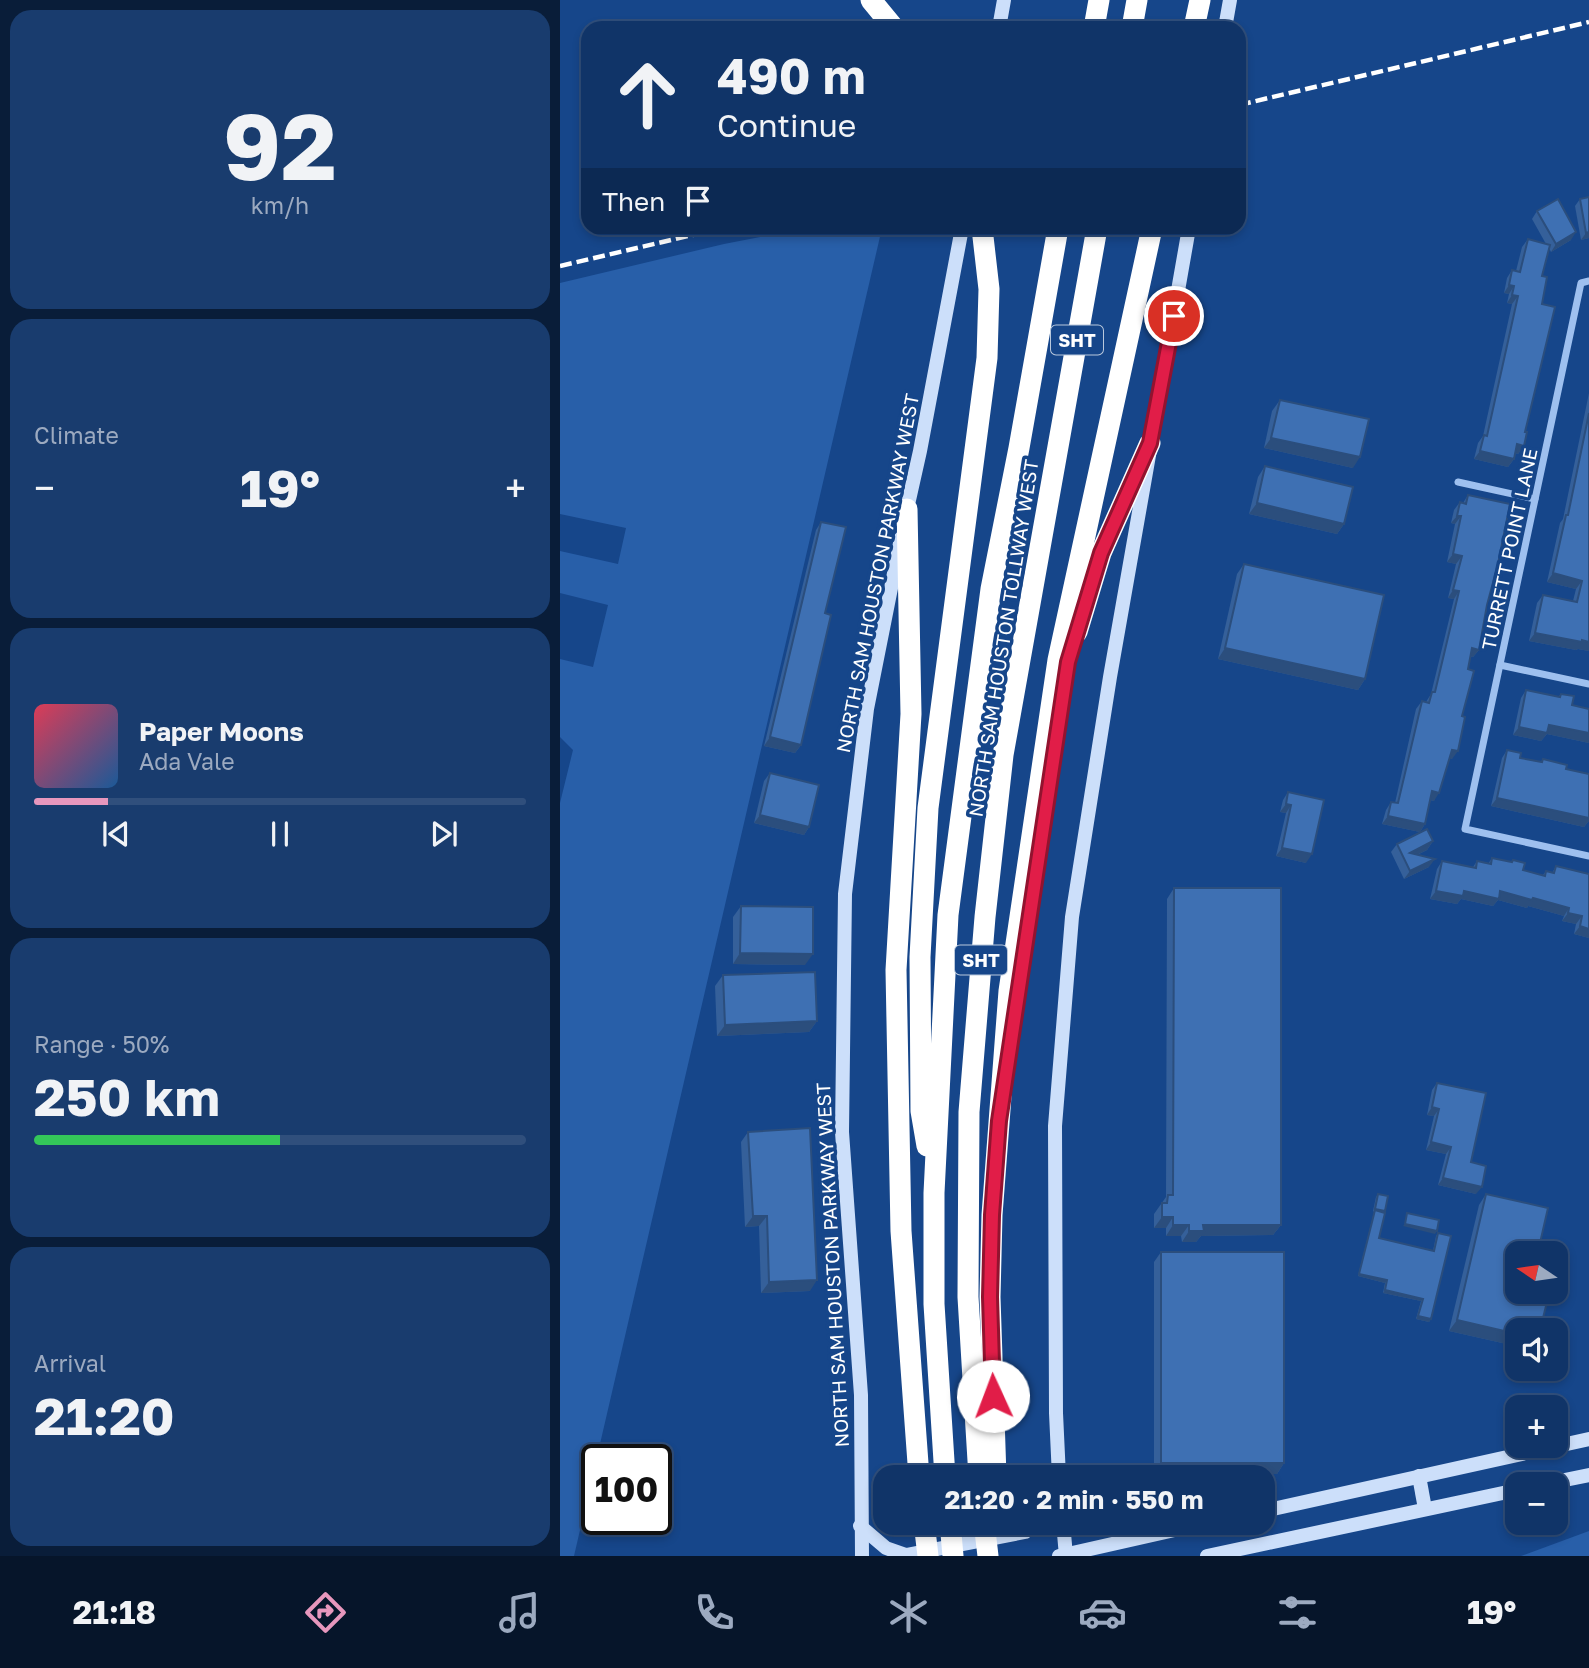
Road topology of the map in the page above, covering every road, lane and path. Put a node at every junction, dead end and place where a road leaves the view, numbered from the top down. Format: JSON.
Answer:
{"nodes":[{"id":1,"x":871,"y":0,"type":"edge"},
{"id":2,"x":1004,"y":0,"type":"edge"},
{"id":3,"x":1099,"y":0,"type":"edge"},
{"id":4,"x":1138,"y":0,"type":"edge"},
{"id":5,"x":1200,"y":0,"type":"edge"},
{"id":6,"x":1230,"y":0,"type":"edge"},
{"id":7,"x":888,"y":21,"type":"edge"},
{"id":8,"x":1000,"y":21,"type":"edge"},
{"id":9,"x":1095,"y":21,"type":"edge"},
{"id":10,"x":1134,"y":21,"type":"edge"},
{"id":11,"x":1196,"y":21,"type":"edge"},
{"id":12,"x":1226,"y":21,"type":"edge"},
{"id":13,"x":961,"y":235,"type":"edge"},
{"id":14,"x":983,"y":235,"type":"edge"},
{"id":15,"x":1057,"y":235,"type":"edge"},
{"id":16,"x":1096,"y":235,"type":"edge"},
{"id":17,"x":1151,"y":235,"type":"edge"},
{"id":18,"x":1188,"y":235,"type":"edge"},
{"id":19,"x":1589,"y":281,"type":"edge"},
{"id":20,"x":1150,"y":443,"type":"junction"},
{"id":21,"x":1458,"y":481,"type":"dead end"},
{"id":22,"x":1535,"y":499,"type":"junction"},
{"id":23,"x":907,"y":509,"type":"junction"},
{"id":24,"x":1500,"y":665,"type":"junction"},
{"id":25,"x":1589,"y":684,"type":"edge"},
{"id":26,"x":1589,"y":856,"type":"edge"},
{"id":27,"x":999,"y":1121,"type":"junction"},
{"id":28,"x":934,"y":1193,"type":"junction"},
{"id":29,"x":1589,"y":1439,"type":"edge"},
{"id":30,"x":918,"y":1465,"type":"edge"},
{"id":31,"x":944,"y":1465,"type":"edge"},
{"id":32,"x":986,"y":1465,"type":"edge"},
{"id":33,"x":987,"y":1465,"type":"edge"},
{"id":34,"x":1058,"y":1465,"type":"edge"},
{"id":35,"x":1589,"y":1475,"type":"edge"},
{"id":36,"x":1419,"y":1476,"type":"junction"},
{"id":37,"x":1568,"y":1479,"type":"edge"},
{"id":38,"x":1505,"y":1493,"type":"edge"},
{"id":39,"x":1275,"y":1509,"type":"edge"},
{"id":40,"x":1426,"y":1509,"type":"junction"},
{"id":41,"x":860,"y":1526,"type":"junction"},
{"id":42,"x":926,"y":1535,"type":"edge"},
{"id":43,"x":951,"y":1535,"type":"edge"},
{"id":44,"x":986,"y":1535,"type":"edge"},
{"id":45,"x":998,"y":1535,"type":"edge"},
{"id":46,"x":1009,"y":1535,"type":"edge"},
{"id":47,"x":1063,"y":1535,"type":"edge"},
{"id":48,"x":1140,"y":1535,"type":"edge"},
{"id":49,"x":1155,"y":1535,"type":"edge"},
{"id":50,"x":1146,"y":1537,"type":"junction"},
{"id":51,"x":862,"y":1556,"type":"edge"},
{"id":52,"x":928,"y":1556,"type":"edge"},
{"id":53,"x":953,"y":1556,"type":"edge"},
{"id":54,"x":988,"y":1556,"type":"edge"},
{"id":55,"x":999,"y":1556,"type":"edge"},
{"id":56,"x":1064,"y":1556,"type":"edge"},
{"id":57,"x":1207,"y":1556,"type":"edge"}],
"edges":[{"from":1,"to":7,"type":"highway"},
{"from":2,"to":8,"type":"main road"},
{"from":3,"to":9,"type":"highway"},
{"from":4,"to":10,"type":"highway"},
{"from":5,"to":11,"type":"highway"},
{"from":6,"to":12,"type":"main road"},
{"from":13,"to":23,"type":"main road","name":"NORTH SAM HOUSTON PARKWAY WEST"},
{"from":14,"to":28,"type":"highway"},
{"from":15,"to":28,"type":"highway","name":"NORTH SAM HOUSTON TOLLWAY WEST","number":"SHT"},
{"from":16,"to":32,"type":"highway","name":"NORTH SAM HOUSTON TOLLWAY WEST","number":"SHT"},
{"from":17,"to":27,"type":"highway"},
{"from":18,"to":20,"type":"main road"},
{"from":19,"to":22,"type":"street","name":"TURRETT POINT LANE"},
{"from":20,"to":27,"type":"highway"},
{"from":20,"to":34,"type":"main road"},
{"from":21,"to":22,"type":"street"},
{"from":22,"to":24,"type":"street","name":"TURRETT POINT LANE"},
{"from":23,"to":30,"type":"highway"},
{"from":23,"to":41,"type":"main road","name":"NORTH SAM HOUSTON PARKWAY WEST"},
{"from":24,"to":25,"type":"street"},
{"from":24,"to":26,"type":"street","name":"TURRETT POINT LANE"},
{"from":27,"to":33,"type":"highway"},
{"from":28,"to":31,"type":"highway","name":"NORTH SAM HOUSTON TOLLWAY WEST","number":"SHT"},
{"from":29,"to":36,"type":"main road"},
{"from":35,"to":37,"type":"main road"},
{"from":36,"to":39,"type":"main road"},
{"from":36,"to":40,"type":"main road"},
{"from":38,"to":40,"type":"main road"},
{"from":40,"to":57,"type":"main road"},
{"from":41,"to":46,"type":"main road"},
{"from":41,"to":51,"type":"main road","name":"NORTH SAM HOUSTON PARKWAY WEST"},
{"from":42,"to":52,"type":"highway","bridge":true},
{"from":43,"to":53,"type":"highway","bridge":true},
{"from":44,"to":54,"type":"highway","bridge":true},
{"from":45,"to":55,"type":"highway"},
{"from":47,"to":56,"type":"main road"},
{"from":48,"to":50,"type":"main road"},
{"from":49,"to":50,"type":"main road"},
{"from":50,"to":56,"type":"main road"}]}
